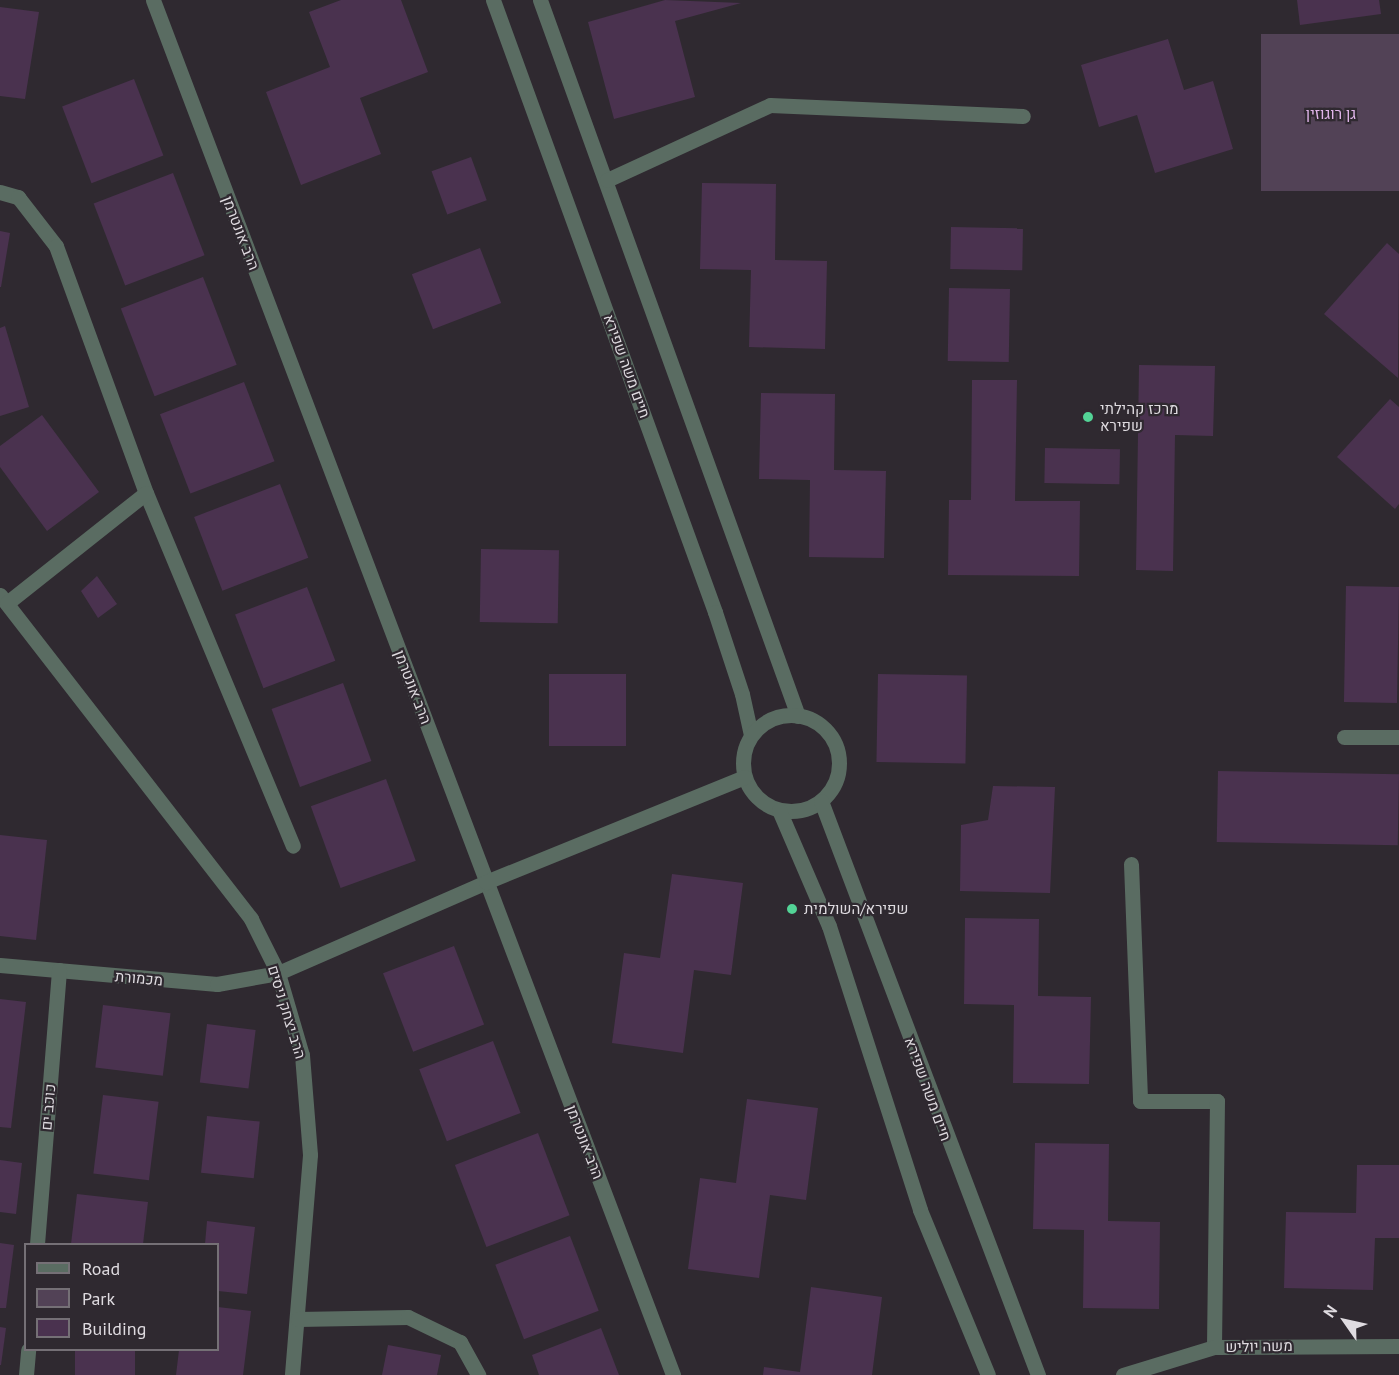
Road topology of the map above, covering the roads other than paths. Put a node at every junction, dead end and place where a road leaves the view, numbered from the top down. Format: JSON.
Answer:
{"nodes":[{"id":1,"x":153,"y":0,"type":"edge"},
{"id":2,"x":493,"y":0,"type":"edge"},
{"id":3,"x":540,"y":0,"type":"edge"},
{"id":4,"x":1023,"y":116,"type":"dead end"},
{"id":5,"x":607,"y":180,"type":"junction"},
{"id":6,"x":0,"y":192,"type":"edge"},
{"id":7,"x":146,"y":493,"type":"junction"},
{"id":8,"x":3,"y":599,"type":"edge"},
{"id":9,"x":798,"y":716,"type":"junction"},
{"id":10,"x":751,"y":735,"type":"junction"},
{"id":11,"x":1344,"y":737,"type":"dead end"},
{"id":12,"x":1399,"y":737,"type":"edge"},
{"id":13,"x":744,"y":777,"type":"junction"},
{"id":14,"x":821,"y":801,"type":"junction"},
{"id":15,"x":779,"y":810,"type":"junction"},
{"id":16,"x":293,"y":846,"type":"dead end"},
{"id":17,"x":1131,"y":864,"type":"dead end"},
{"id":18,"x":486,"y":882,"type":"junction"},
{"id":19,"x":0,"y":964,"type":"edge"},
{"id":20,"x":59,"y":970,"type":"junction"},
{"id":21,"x":278,"y":973,"type":"junction"},
{"id":22,"x":37,"y":1243,"type":"edge"},
{"id":23,"x":298,"y":1319,"type":"junction"},
{"id":24,"x":1399,"y":1346,"type":"edge"},
{"id":25,"x":1214,"y":1347,"type":"junction"},
{"id":26,"x":28,"y":1351,"type":"edge"},
{"id":27,"x":26,"y":1375,"type":"edge"},
{"id":28,"x":292,"y":1375,"type":"edge"},
{"id":29,"x":478,"y":1375,"type":"edge"},
{"id":30,"x":673,"y":1375,"type":"edge"},
{"id":31,"x":988,"y":1375,"type":"edge"},
{"id":32,"x":1038,"y":1375,"type":"edge"},
{"id":33,"x":1123,"y":1375,"type":"edge"}],
"edges":[{"from":1,"to":18,"type":"street","name":"הרב אונטרמן"},
{"from":2,"to":10,"type":"street","name":"חיים משה שפירא"},
{"from":3,"to":5,"type":"street"},
{"from":4,"to":5,"type":"street"},
{"from":5,"to":9,"type":"street"},
{"from":6,"to":7,"type":"street"},
{"from":7,"to":8,"type":"street"},
{"from":7,"to":16,"type":"street"},
{"from":8,"to":21,"type":"street","name":"הרב יצחק ניסים"},
{"from":9,"to":10,"type":"street"},
{"from":9,"to":14,"type":"street"},
{"from":10,"to":13,"type":"street"},
{"from":11,"to":12,"type":"street"},
{"from":13,"to":15,"type":"street"},
{"from":13,"to":18,"type":"street","name":"מכמורת"},
{"from":14,"to":15,"type":"street"},
{"from":14,"to":32,"type":"street","name":"חיים משה שפירא"},
{"from":15,"to":31,"type":"street"},
{"from":17,"to":25,"type":"street"},
{"from":18,"to":21,"type":"street","name":"מכמורת"},
{"from":18,"to":30,"type":"street","name":"הרב אונטרמן"},
{"from":19,"to":20,"type":"street","name":"מכמורת"},
{"from":20,"to":21,"type":"street","name":"מכמורת"},
{"from":20,"to":22,"type":"street","name":"כוכב ים"},
{"from":21,"to":23,"type":"street","name":"הרב יצחק ניסים"},
{"from":23,"to":28,"type":"street","name":"הרב יצחק ניסים"},
{"from":23,"to":29,"type":"street"},
{"from":24,"to":25,"type":"street","name":"משה יוליש"},
{"from":25,"to":33,"type":"street","name":"משה יוליש"},
{"from":26,"to":27,"type":"street"}]}
